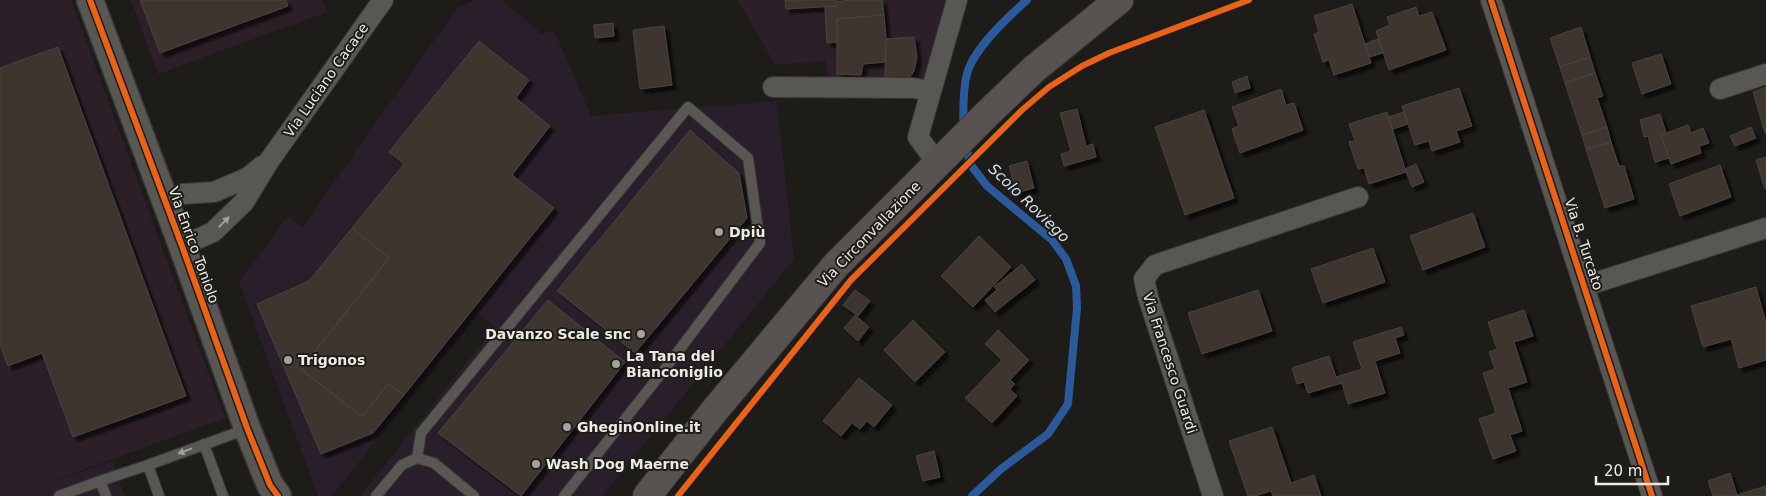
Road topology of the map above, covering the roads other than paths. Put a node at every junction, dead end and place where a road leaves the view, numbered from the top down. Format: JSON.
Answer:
{"nodes":[{"id":1,"x":90,"y":0,"type":"edge"},
{"id":2,"x":382,"y":0,"type":"edge"},
{"id":3,"x":957,"y":0,"type":"edge"},
{"id":4,"x":1119,"y":0,"type":"edge"},
{"id":5,"x":1491,"y":0,"type":"edge"},
{"id":6,"x":1766,"y":74,"type":"edge"},
{"id":7,"x":773,"y":87,"type":"dead end"},
{"id":8,"x":1720,"y":89,"type":"dead end"},
{"id":9,"x":931,"y":91,"type":"junction"},
{"id":10,"x":269,"y":160,"type":"junction"},
{"id":11,"x":940,"y":160,"type":"junction"},
{"id":12,"x":1358,"y":197,"type":"dead end"},
{"id":13,"x":164,"y":200,"type":"junction"},
{"id":14,"x":1766,"y":228,"type":"edge"},
{"id":15,"x":182,"y":246,"type":"junction"},
{"id":16,"x":1585,"y":286,"type":"junction"},
{"id":17,"x":248,"y":428,"type":"junction"},
{"id":18,"x":204,"y":444,"type":"junction"},
{"id":19,"x":417,"y":458,"type":"junction"},
{"id":20,"x":148,"y":465,"type":"junction"},
{"id":21,"x":100,"y":481,"type":"junction"},
{"id":22,"x":59,"y":496,"type":"edge"},
{"id":23,"x":106,"y":496,"type":"edge"},
{"id":24,"x":159,"y":496,"type":"edge"},
{"id":25,"x":223,"y":496,"type":"edge"},
{"id":26,"x":278,"y":496,"type":"edge"},
{"id":27,"x":376,"y":496,"type":"edge"},
{"id":28,"x":474,"y":496,"type":"edge"},
{"id":29,"x":564,"y":496,"type":"edge"},
{"id":30,"x":648,"y":496,"type":"edge"},
{"id":31,"x":1213,"y":496,"type":"edge"},
{"id":32,"x":1652,"y":496,"type":"edge"}],
"edges":[{"from":1,"to":13,"type":"street","name":"Via Enrico Toniolo"},
{"from":2,"to":10,"type":"street","name":"Via Luciano Cacace"},
{"from":3,"to":9,"type":"street"},
{"from":4,"to":11,"type":"main road","name":"Via Circonvallazione"},
{"from":5,"to":16,"type":"street","name":"Via B. Turcato"},
{"from":6,"to":8,"type":"street"},
{"from":7,"to":9,"type":"street"},
{"from":9,"to":11,"type":"street"},
{"from":10,"to":13,"type":"street","name":"Via Luciano Cacace"},
{"from":15,"to":10,"type":"street","name":"Via Luciano Cacace","one_way":true},
{"from":11,"to":30,"type":"main road","name":"Via Circonvallazione"},
{"from":12,"to":31,"type":"street","name":"Via Francesco Guardi"},
{"from":13,"to":15,"type":"street","name":"Via Enrico Toniolo"},
{"from":14,"to":16,"type":"street","name":"Via B. Turcato"},
{"from":15,"to":17,"type":"street","name":"Via Enrico Toniolo"},
{"from":16,"to":32,"type":"street","name":"Via B. Turcato"},
{"from":17,"to":18,"type":"lane"},
{"from":17,"to":26,"type":"street","name":"Via Enrico Toniolo"},
{"from":18,"to":20,"type":"lane","one_way":true},
{"from":18,"to":25,"type":"lane"},
{"from":19,"to":27,"type":"lane"},
{"from":19,"to":28,"type":"lane"},
{"from":19,"to":29,"type":"lane"},
{"from":20,"to":21,"type":"lane"},
{"from":20,"to":24,"type":"lane"},
{"from":21,"to":22,"type":"lane"},
{"from":21,"to":23,"type":"lane"}]}
